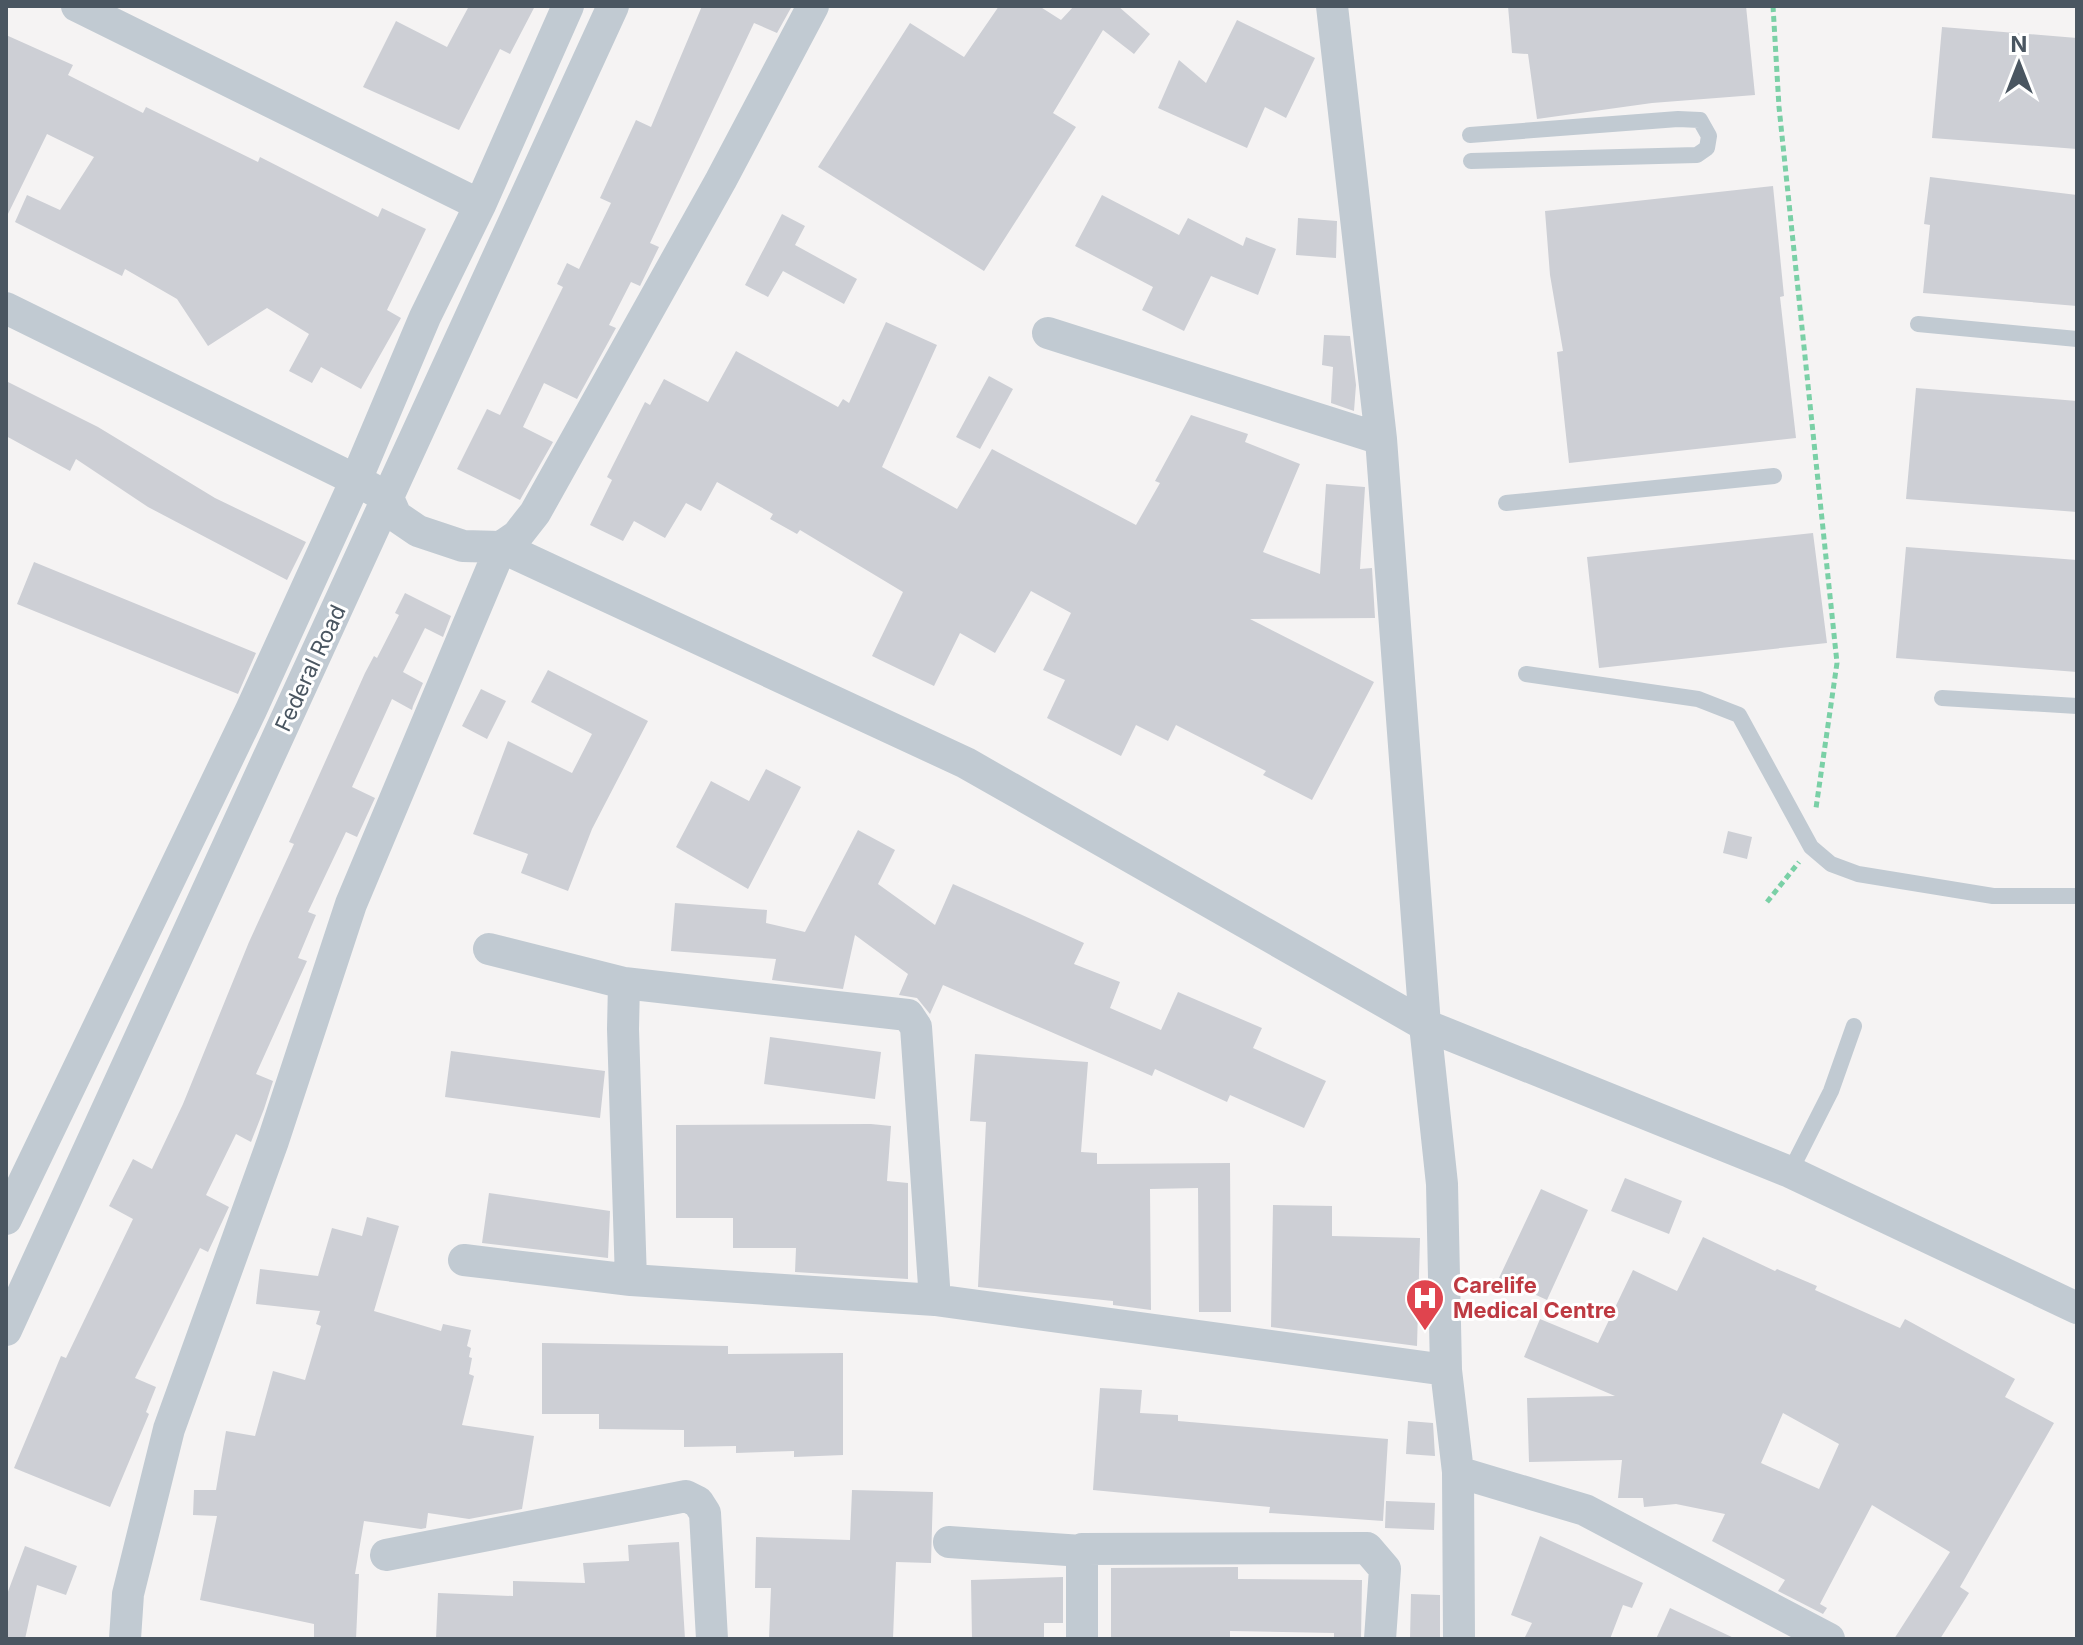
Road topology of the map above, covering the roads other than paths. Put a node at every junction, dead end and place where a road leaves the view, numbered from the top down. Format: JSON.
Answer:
{"nodes":[{"id":1,"x":77,"y":6,"type":"edge"},
{"id":2,"x":568,"y":6,"type":"edge"},
{"id":3,"x":613,"y":6,"type":"edge"},
{"id":4,"x":813,"y":6,"type":"edge"},
{"id":5,"x":1332,"y":6,"type":"edge"},
{"id":6,"x":1470,"y":135,"type":"dead end"},
{"id":7,"x":1471,"y":161,"type":"dead end"},
{"id":8,"x":480,"y":205,"type":"junction"},
{"id":9,"x":6,"y":308,"type":"edge"},
{"id":10,"x":1918,"y":324,"type":"dead end"},
{"id":11,"x":1048,"y":333,"type":"dead end"},
{"id":12,"x":2077,"y":339,"type":"edge"},
{"id":13,"x":1381,"y":439,"type":"junction"},
{"id":14,"x":1774,"y":476,"type":"dead end"},
{"id":15,"x":356,"y":480,"type":"junction"},
{"id":16,"x":388,"y":498,"type":"junction"},
{"id":17,"x":1506,"y":503,"type":"dead end"},
{"id":18,"x":501,"y":547,"type":"junction"},
{"id":19,"x":1526,"y":674,"type":"dead end"},
{"id":20,"x":1942,"y":698,"type":"dead end"},
{"id":21,"x":2077,"y":706,"type":"edge"},
{"id":22,"x":2077,"y":896,"type":"edge"},
{"id":23,"x":489,"y":949,"type":"dead end"},
{"id":24,"x":624,"y":983,"type":"junction"},
{"id":25,"x":1425,"y":1025,"type":"junction"},
{"id":26,"x":1854,"y":1026,"type":"dead end"},
{"id":27,"x":1790,"y":1172,"type":"junction"},
{"id":28,"x":6,"y":1219,"type":"edge"},
{"id":29,"x":464,"y":1260,"type":"dead end"},
{"id":30,"x":631,"y":1280,"type":"junction"},
{"id":31,"x":935,"y":1300,"type":"junction"},
{"id":32,"x":2077,"y":1308,"type":"edge"},
{"id":33,"x":6,"y":1330,"type":"edge"},
{"id":34,"x":1446,"y":1370,"type":"junction"},
{"id":35,"x":1458,"y":1472,"type":"junction"},
{"id":36,"x":949,"y":1542,"type":"dead end"},
{"id":37,"x":1082,"y":1551,"type":"junction"},
{"id":38,"x":386,"y":1555,"type":"dead end"},
{"id":39,"x":125,"y":1639,"type":"edge"},
{"id":40,"x":712,"y":1639,"type":"edge"},
{"id":41,"x":1082,"y":1639,"type":"edge"},
{"id":42,"x":1380,"y":1639,"type":"edge"},
{"id":43,"x":1459,"y":1639,"type":"edge"},
{"id":44,"x":1829,"y":1639,"type":"edge"}],
"edges":[{"from":1,"to":8,"type":"street"},
{"from":2,"to":8,"type":"street","name":"Federal Road"},
{"from":3,"to":16,"type":"street","name":"Federal Road"},
{"from":4,"to":18,"type":"street"},
{"from":5,"to":13,"type":"street"},
{"from":6,"to":7,"type":"lane"},
{"from":8,"to":15,"type":"street","name":"Federal Road"},
{"from":9,"to":15,"type":"street"},
{"from":10,"to":12,"type":"lane"},
{"from":11,"to":13,"type":"street"},
{"from":13,"to":25,"type":"street"},
{"from":14,"to":17,"type":"lane"},
{"from":15,"to":16,"type":"street"},
{"from":15,"to":28,"type":"street","name":"Federal Road"},
{"from":16,"to":18,"type":"street"},
{"from":16,"to":33,"type":"street","name":"Federal Road"},
{"from":18,"to":25,"type":"street"},
{"from":18,"to":39,"type":"street"},
{"from":19,"to":22,"type":"lane"},
{"from":20,"to":21,"type":"lane"},
{"from":23,"to":24,"type":"street"},
{"from":24,"to":30,"type":"street"},
{"from":24,"to":31,"type":"street"},
{"from":25,"to":27,"type":"street"},
{"from":25,"to":34,"type":"street"},
{"from":26,"to":27,"type":"lane"},
{"from":27,"to":32,"type":"street"},
{"from":29,"to":30,"type":"street"},
{"from":30,"to":31,"type":"street"},
{"from":31,"to":34,"type":"street"},
{"from":34,"to":35,"type":"street"},
{"from":35,"to":43,"type":"street"},
{"from":35,"to":44,"type":"street"},
{"from":36,"to":37,"type":"street"},
{"from":37,"to":41,"type":"street"},
{"from":37,"to":42,"type":"street"},
{"from":38,"to":40,"type":"street"}]}
